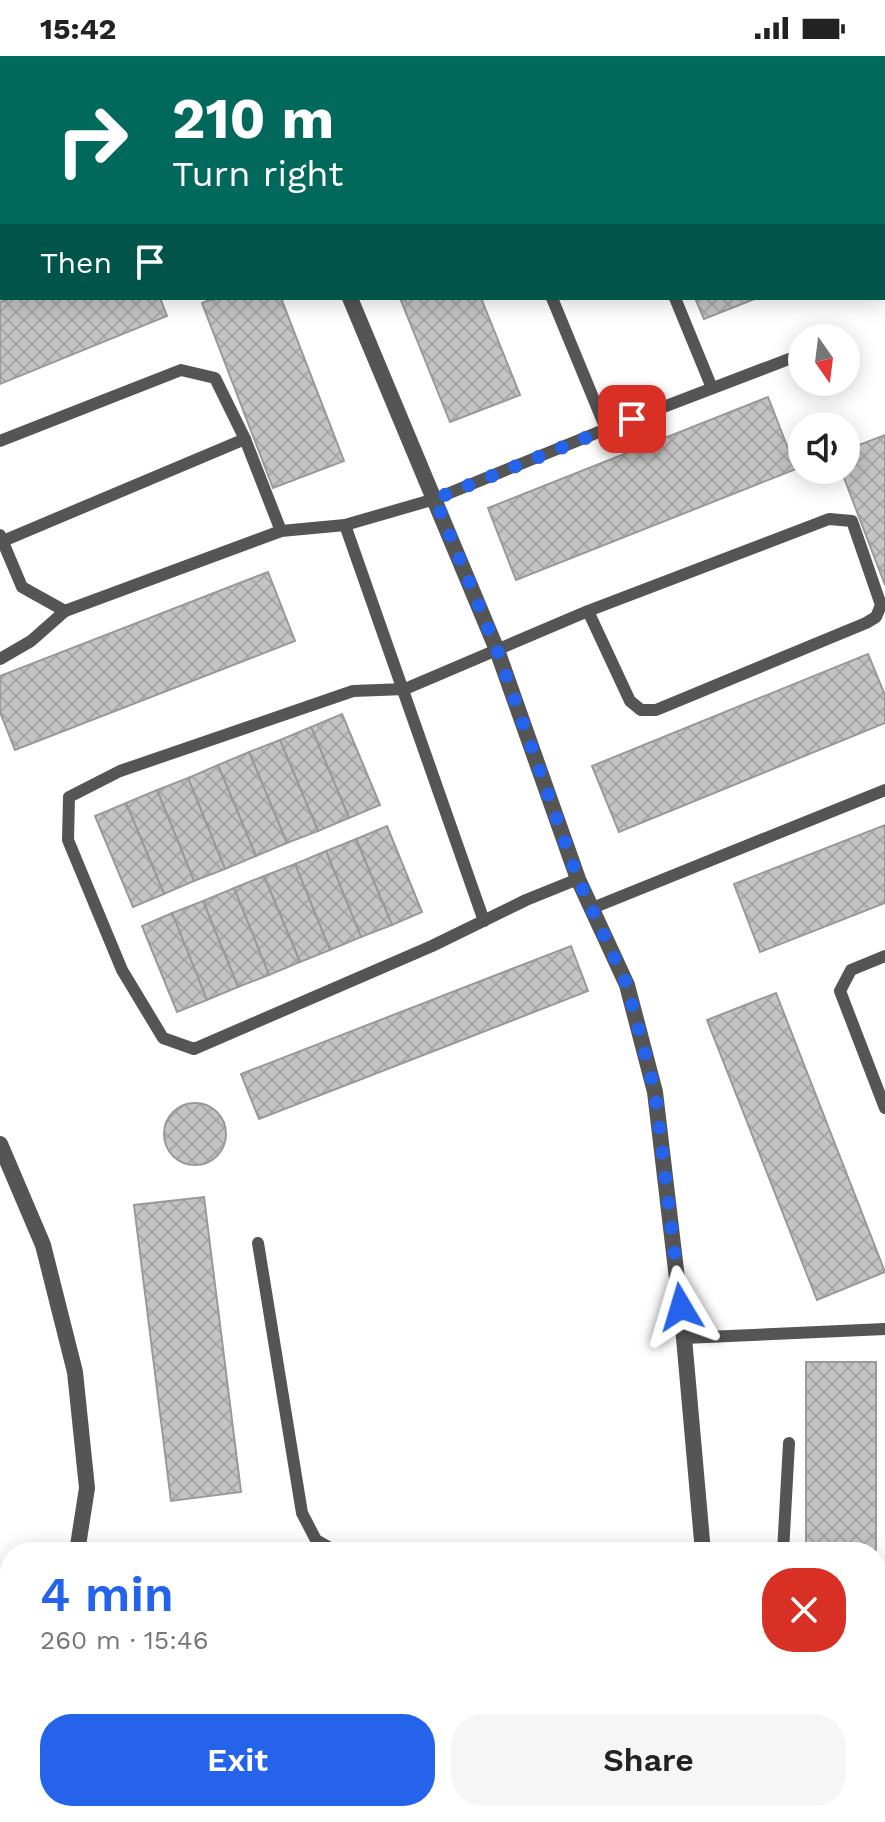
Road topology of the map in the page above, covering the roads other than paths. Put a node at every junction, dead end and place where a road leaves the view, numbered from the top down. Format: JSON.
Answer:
{"nodes":[{"id":1,"x":351,"y":300,"type":"edge"},
{"id":2,"x":553,"y":300,"type":"edge"},
{"id":3,"x":676,"y":300,"type":"edge"},
{"id":4,"x":788,"y":359,"type":"edge"},
{"id":5,"x":712,"y":388,"type":"junction"},
{"id":6,"x":606,"y":429,"type":"junction"},
{"id":7,"x":245,"y":439,"type":"junction"},
{"id":8,"x":0,"y":441,"type":"edge"},
{"id":9,"x":435,"y":499,"type":"junction"},
{"id":10,"x":345,"y":525,"type":"junction"},
{"id":11,"x":281,"y":531,"type":"junction"},
{"id":12,"x":1,"y":538,"type":"edge"},
{"id":13,"x":65,"y":611,"type":"junction"},
{"id":14,"x":588,"y":611,"type":"junction"},
{"id":15,"x":497,"y":650,"type":"junction"},
{"id":16,"x":0,"y":659,"type":"edge"},
{"id":17,"x":405,"y":689,"type":"junction"},
{"id":18,"x":885,"y":790,"type":"edge"},
{"id":19,"x":578,"y":879,"type":"junction"},
{"id":20,"x":590,"y":909,"type":"junction"},
{"id":21,"x":484,"y":921,"type":"junction"},
{"id":22,"x":885,"y":956,"type":"edge"},
{"id":23,"x":885,"y":1108,"type":"edge"},
{"id":24,"x":0,"y":1144,"type":"edge"},
{"id":25,"x":258,"y":1243,"type":"dead end"},
{"id":26,"x":885,"y":1329,"type":"edge"},
{"id":27,"x":684,"y":1338,"type":"junction"},
{"id":28,"x":789,"y":1443,"type":"dead end"},
{"id":29,"x":79,"y":1542,"type":"edge"},
{"id":30,"x":320,"y":1542,"type":"edge"},
{"id":31,"x":702,"y":1542,"type":"edge"},
{"id":32,"x":784,"y":1542,"type":"edge"}],
"edges":[{"from":1,"to":9,"type":"street"},
{"from":2,"to":6,"type":"lane"},
{"from":3,"to":5,"type":"lane"},
{"from":4,"to":5,"type":"lane"},
{"from":5,"to":6,"type":"lane"},
{"from":6,"to":9,"type":"lane"},
{"from":7,"to":8,"type":"lane"},
{"from":7,"to":11,"type":"lane"},
{"from":7,"to":12,"type":"lane"},
{"from":9,"to":10,"type":"lane"},
{"from":9,"to":15,"type":"street"},
{"from":10,"to":11,"type":"lane"},
{"from":10,"to":17,"type":"lane"},
{"from":11,"to":13,"type":"lane"},
{"from":12,"to":13,"type":"lane"},
{"from":13,"to":16,"type":"lane"},
{"from":14,"to":14,"type":"lane"},
{"from":14,"to":15,"type":"lane"},
{"from":15,"to":17,"type":"lane"},
{"from":15,"to":19,"type":"street"},
{"from":17,"to":21,"type":"lane"},
{"from":17,"to":21,"type":"lane"},
{"from":18,"to":20,"type":"lane"},
{"from":19,"to":20,"type":"street"},
{"from":19,"to":21,"type":"lane"},
{"from":20,"to":27,"type":"street"},
{"from":22,"to":23,"type":"lane"},
{"from":24,"to":29,"type":"street"},
{"from":25,"to":30,"type":"lane"},
{"from":26,"to":27,"type":"lane"},
{"from":27,"to":31,"type":"street"},
{"from":28,"to":32,"type":"lane"}]}
